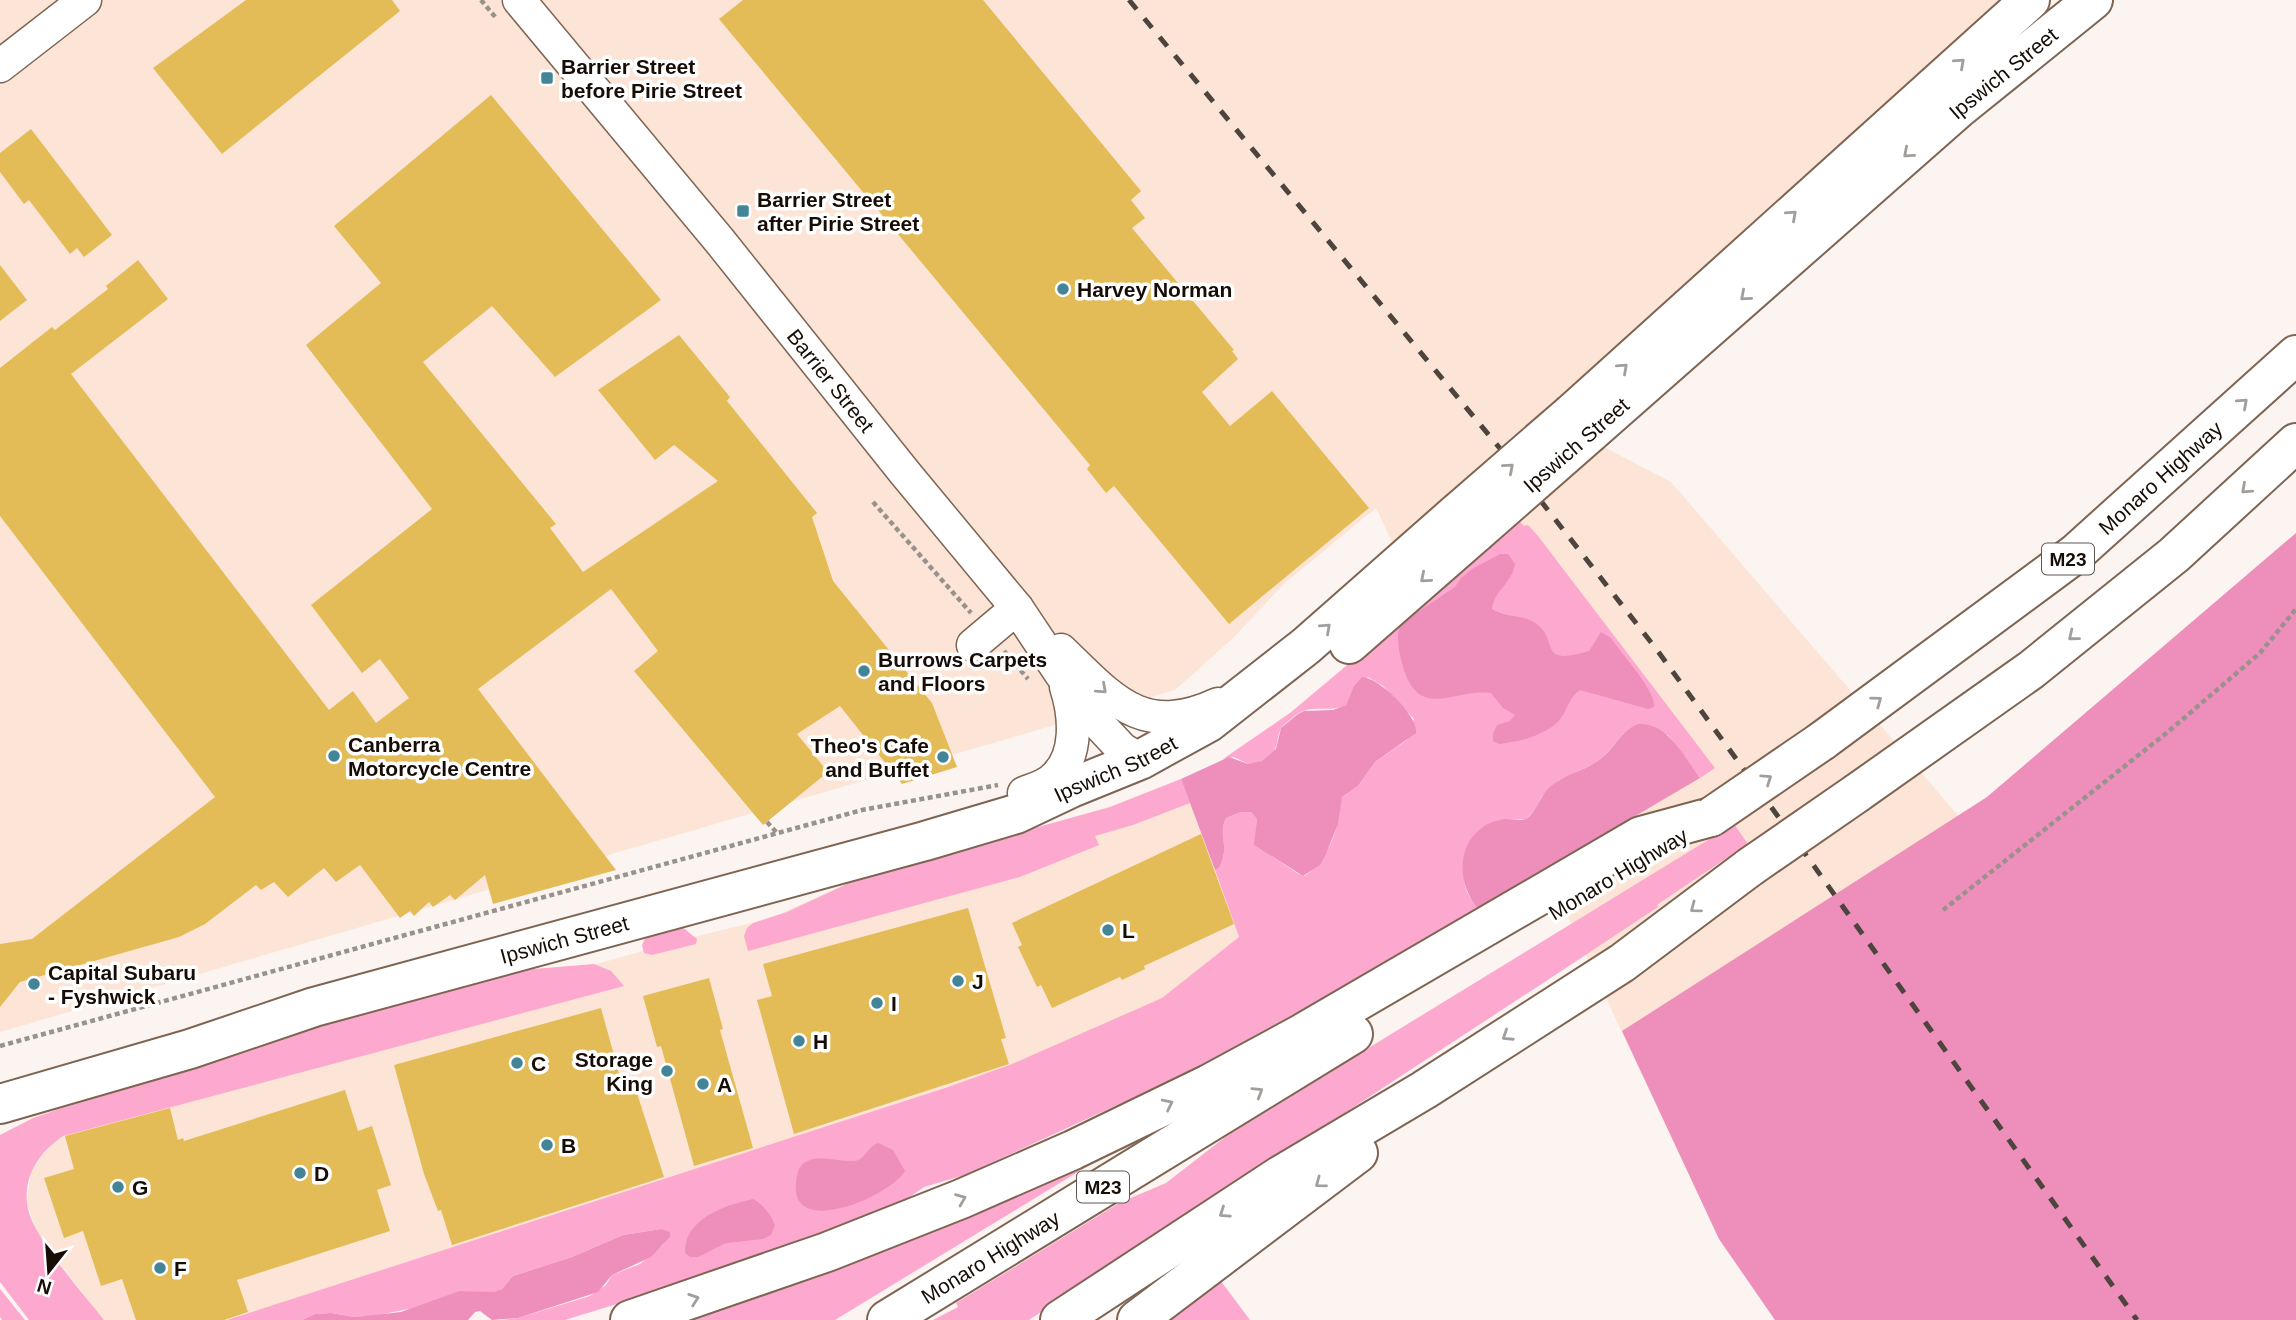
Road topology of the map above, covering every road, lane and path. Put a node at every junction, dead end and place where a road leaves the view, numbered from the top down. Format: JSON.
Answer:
{"nodes":[{"id":1,"x":85,"y":0,"type":"edge"},
{"id":2,"x":519,"y":0,"type":"edge"},
{"id":3,"x":2030,"y":0,"type":"edge"},
{"id":4,"x":2093,"y":0,"type":"edge"},
{"id":5,"x":0,"y":66,"type":"edge"},
{"id":6,"x":1927,"y":115,"type":"junction"},
{"id":7,"x":2296,"y":355,"type":"edge"},
{"id":8,"x":2296,"y":443,"type":"edge"},
{"id":9,"x":873,"y":502,"type":"dead end"},
{"id":10,"x":1467,"y":523,"type":"junction"},
{"id":11,"x":1017,"y":608,"type":"junction"},
{"id":12,"x":2296,"y":609,"type":"edge"},
{"id":13,"x":980,"y":638,"type":"junction"},
{"id":14,"x":1274,"y":672,"type":"junction"},
{"id":15,"x":1047,"y":679,"type":"junction"},
{"id":16,"x":1200,"y":755,"type":"junction"},
{"id":17,"x":1140,"y":760,"type":"junction"},
{"id":18,"x":1010,"y":799,"type":"junction"},
{"id":19,"x":1711,"y":817,"type":"junction"},
{"id":20,"x":767,"y":822,"type":"dead end"},
{"id":21,"x":967,"y":829,"type":"junction"},
{"id":22,"x":778,"y":834,"type":"junction"},
{"id":23,"x":1943,"y":910,"type":"dead end"},
{"id":24,"x":314,"y":1007,"type":"junction"},
{"id":25,"x":0,"y":1045,"type":"edge"},
{"id":26,"x":0,"y":1078,"type":"edge"},
{"id":27,"x":1424,"y":1090,"type":"junction"},
{"id":28,"x":17,"y":1099,"type":"edge"},
{"id":29,"x":0,"y":1123,"type":"edge"},
{"id":30,"x":630,"y":1320,"type":"edge"},
{"id":31,"x":887,"y":1320,"type":"edge"},
{"id":32,"x":1060,"y":1320,"type":"edge"},
{"id":33,"x":1137,"y":1320,"type":"edge"}],
"edges":[{"from":1,"to":5,"type":"street"},
{"from":2,"to":11,"type":"street","name":"Barrier Street"},
{"from":6,"to":3,"type":"main road","name":"Ipswich Street","one_way":true},
{"from":4,"to":6,"type":"main road","name":"Ipswich Street"},
{"from":6,"to":10,"type":"main road","name":"Ipswich Street","bridge":true},
{"from":19,"to":7,"type":"main road","name":"Monaro Highway","number":"M23","one_way":true,"bridge":true},
{"from":8,"to":27,"type":"main road","one_way":true,"bridge":true},
{"from":9,"to":13,"type":"path"},
{"from":14,"to":10,"type":"main road","name":"Ipswich Street","one_way":true},
{"from":10,"to":16,"type":"main road","name":"Ipswich Street","one_way":true},
{"from":11,"to":13,"type":"street"},
{"from":11,"to":14,"type":"street","one_way":true},
{"from":11,"to":15,"type":"street","name":"Barrier Street"},
{"from":12,"to":23,"type":"path"},
{"from":13,"to":15,"type":"path"},
{"from":14,"to":17,"type":"main road","name":"Ipswich Street"},
{"from":15,"to":17,"type":"street","name":"Barrier Street"},
{"from":15,"to":21,"type":"street"},
{"from":16,"to":17,"type":"main road"},
{"from":16,"to":18,"type":"main road","name":"Ipswich Street"},
{"from":17,"to":18,"type":"main road","name":"Ipswich Street"},
{"from":18,"to":21,"type":"main road","name":"Ipswich Street"},
{"from":18,"to":22,"type":"path"},
{"from":30,"to":19,"type":"main road","one_way":true},
{"from":31,"to":19,"type":"main road","name":"Monaro Highway","number":"M23","one_way":true},
{"from":20,"to":22,"type":"path"},
{"from":21,"to":24,"type":"main road","name":"Ipswich Street"},
{"from":22,"to":25,"type":"path"},
{"from":24,"to":26,"type":"main road","name":"Ipswich Street"},
{"from":24,"to":28,"type":"main road","name":"Ipswich Street"},
{"from":27,"to":32,"type":"main road","one_way":true},
{"from":27,"to":33,"type":"main road","one_way":true},
{"from":28,"to":29,"type":"main road"}]}
